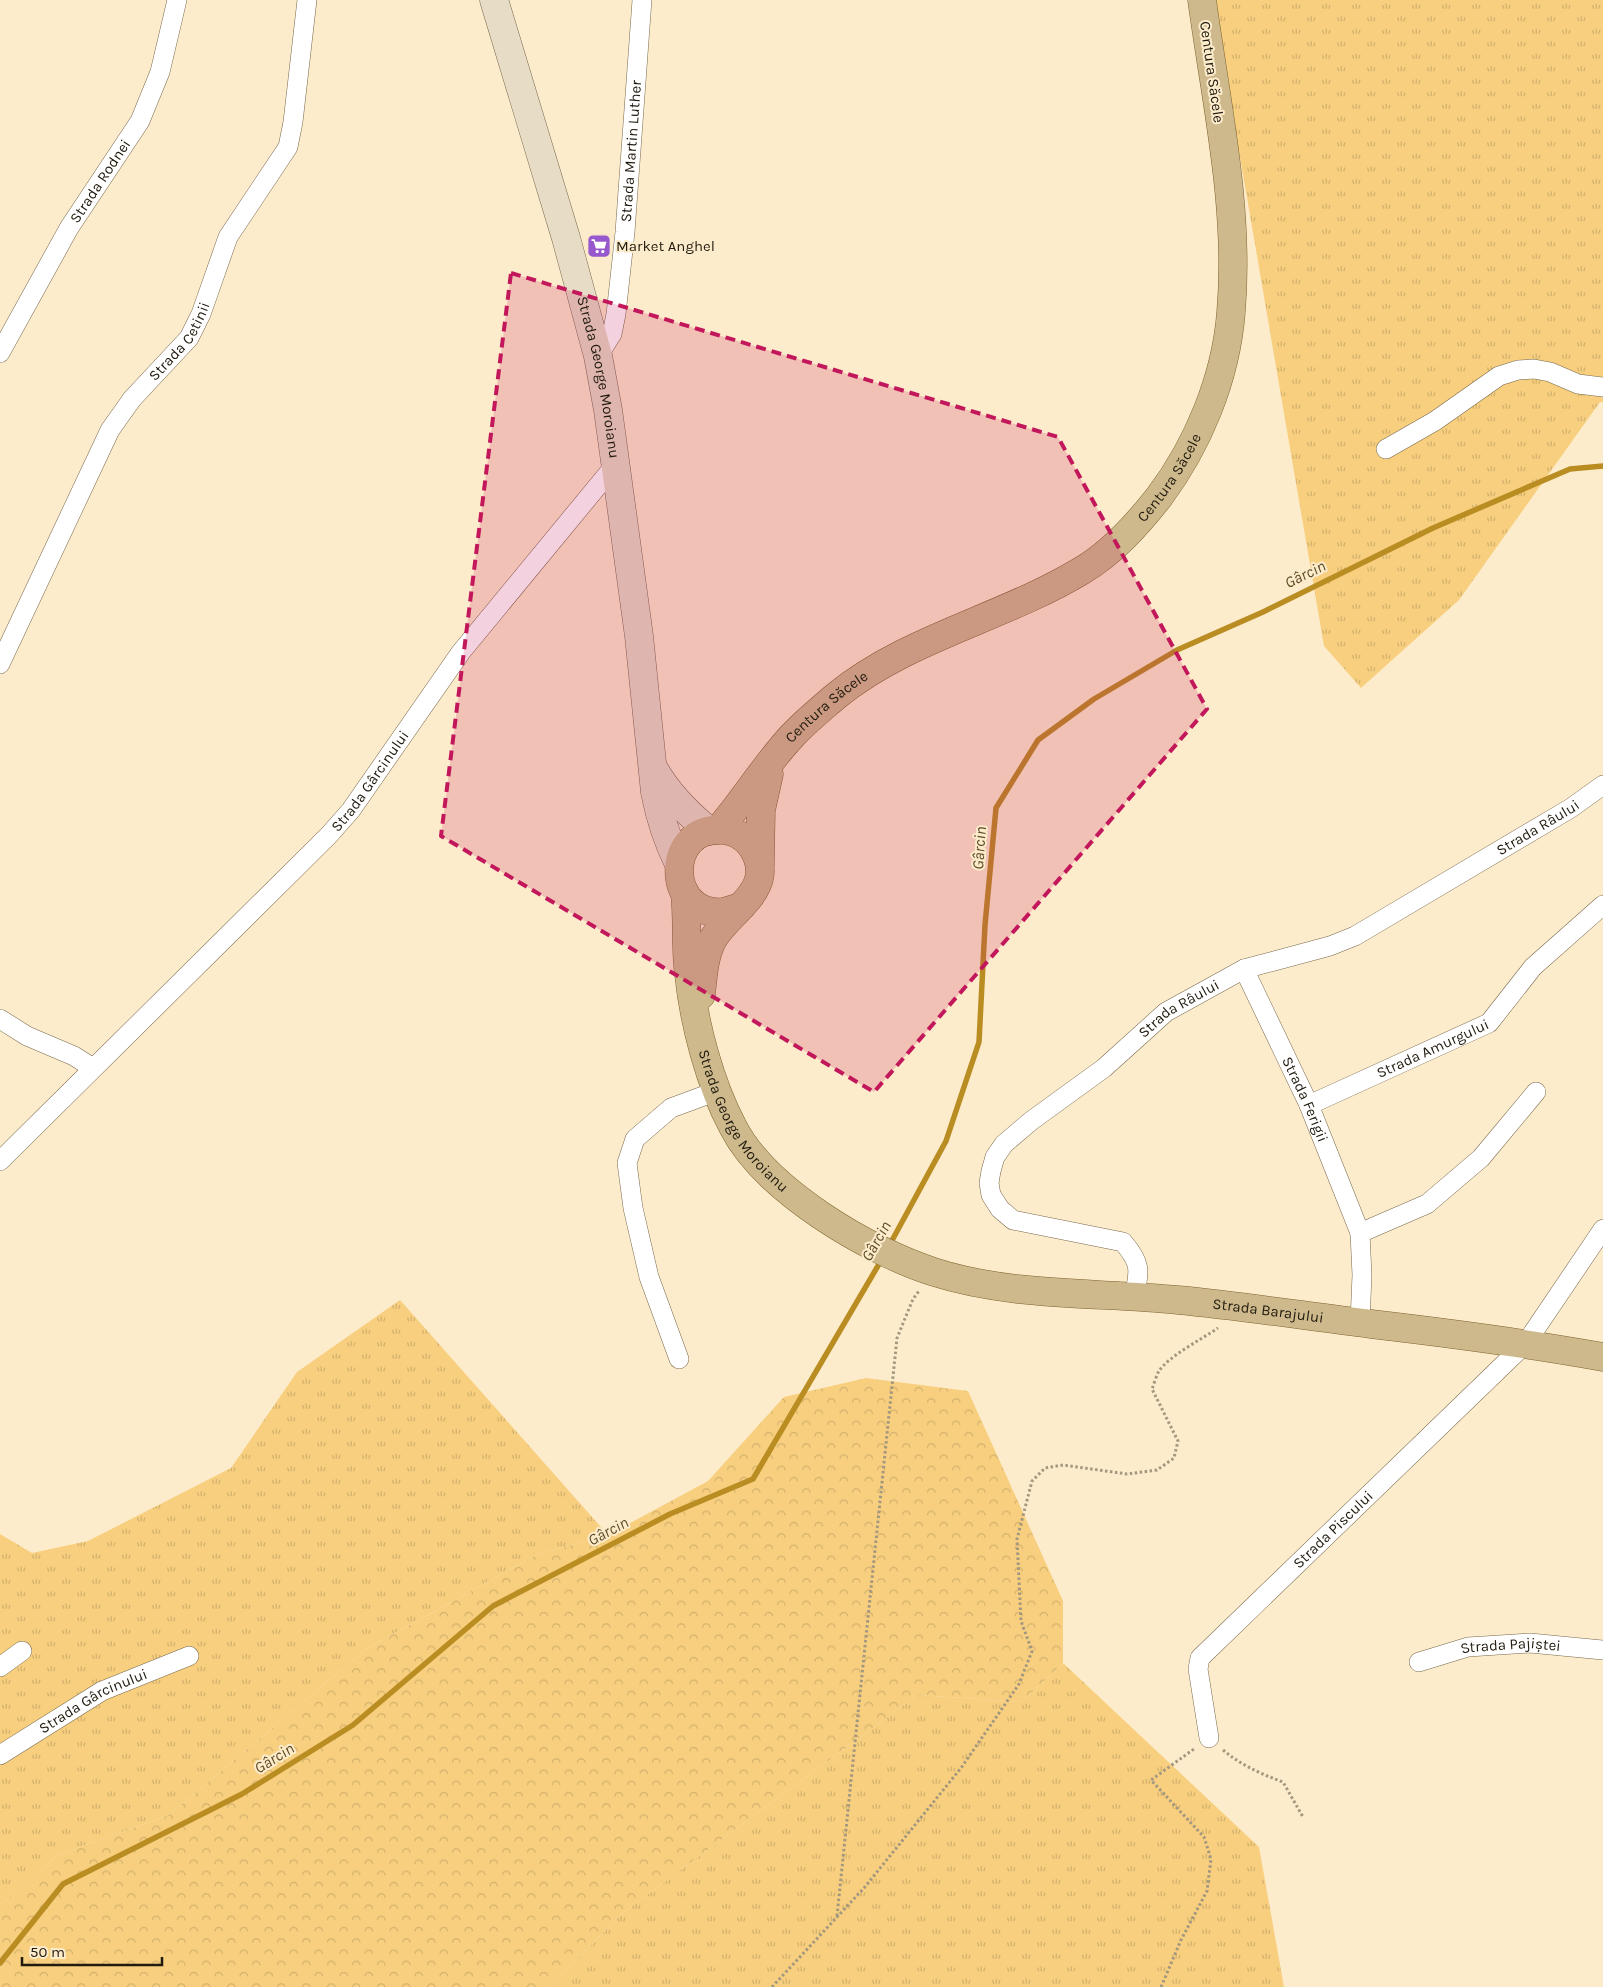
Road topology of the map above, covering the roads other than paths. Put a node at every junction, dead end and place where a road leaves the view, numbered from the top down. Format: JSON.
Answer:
{"nodes":[{"id":1,"x":177,"y":0,"type":"edge"},
{"id":2,"x":307,"y":0,"type":"edge"},
{"id":3,"x":494,"y":0,"type":"edge"},
{"id":4,"x":642,"y":0,"type":"edge"},
{"id":5,"x":1202,"y":0,"type":"edge"},
{"id":6,"x":0,"y":353,"type":"edge"},
{"id":7,"x":598,"y":356,"type":"junction"},
{"id":8,"x":1603,"y":387,"type":"edge"},
{"id":9,"x":1386,"y":449,"type":"dead end"},
{"id":10,"x":615,"y":464,"type":"junction"},
{"id":11,"x":0,"y":664,"type":"edge"},
{"id":12,"x":775,"y":757,"type":"junction"},
{"id":13,"x":652,"y":766,"type":"junction"},
{"id":14,"x":1603,"y":785,"type":"edge"},
{"id":15,"x":714,"y":830,"type":"junction"},
{"id":16,"x":678,"y":864,"type":"junction"},
{"id":17,"x":760,"y":866,"type":"junction"},
{"id":18,"x":685,"y":893,"type":"junction"},
{"id":19,"x":1603,"y":905,"type":"edge"},
{"id":20,"x":742,"y":906,"type":"junction"},
{"id":21,"x":1244,"y":969,"type":"junction"},
{"id":22,"x":0,"y":1019,"type":"edge"},
{"id":23,"x":698,"y":1026,"type":"junction"},
{"id":24,"x":93,"y":1068,"type":"junction"},
{"id":25,"x":717,"y":1092,"type":"junction"},
{"id":26,"x":1536,"y":1092,"type":"dead end"},
{"id":27,"x":1309,"y":1105,"type":"junction"},
{"id":28,"x":0,"y":1161,"type":"edge"},
{"id":29,"x":1603,"y":1228,"type":"edge"},
{"id":30,"x":1360,"y":1233,"type":"junction"},
{"id":31,"x":933,"y":1272,"type":"joint"},
{"id":32,"x":1134,"y":1296,"type":"junction"},
{"id":33,"x":1360,"y":1322,"type":"junction"},
{"id":34,"x":1526,"y":1343,"type":"junction"},
{"id":35,"x":1603,"y":1357,"type":"edge"},
{"id":36,"x":679,"y":1359,"type":"dead end"},
{"id":37,"x":1603,"y":1650,"type":"edge"},
{"id":38,"x":22,"y":1651,"type":"dead end"},
{"id":39,"x":189,"y":1656,"type":"dead end"},
{"id":40,"x":1419,"y":1662,"type":"dead end"},
{"id":41,"x":0,"y":1667,"type":"edge"},
{"id":42,"x":1209,"y":1738,"type":"road end"},
{"id":43,"x":0,"y":1755,"type":"edge"}],
"edges":[{"from":1,"to":6,"type":"street","name":"Strada Rodnei"},
{"from":2,"to":11,"type":"street","name":"Strada Cetinii"},
{"from":3,"to":7,"type":"main road","name":"Strada George Moroianu"},
{"from":4,"to":7,"type":"street","name":"Strada Martin Luther"},
{"from":5,"to":12,"type":"main road","name":"Centura Săcele"},
{"from":7,"to":10,"type":"main road","name":"Strada George Moroianu"},
{"from":8,"to":9,"type":"street"},
{"from":10,"to":13,"type":"main road","name":"Strada George Moroianu"},
{"from":10,"to":24,"type":"street","name":"Strada Gârcinului"},
{"from":12,"to":15,"type":"main road","name":"Centura Săcele"},
{"from":12,"to":17,"type":"main road","name":"Centura Săcele"},
{"from":13,"to":15,"type":"main road","name":"Strada George Moroianu"},
{"from":13,"to":16,"type":"main road","name":"Strada George Moroianu"},
{"from":14,"to":21,"type":"street","name":"Strada Râului"},
{"from":15,"to":16,"type":"main road"},
{"from":15,"to":17,"type":"main road"},
{"from":16,"to":18,"type":"main road"},
{"from":17,"to":20,"type":"main road"},
{"from":18,"to":20,"type":"main road"},
{"from":18,"to":23,"type":"main road","name":"Strada George Moroianu"},
{"from":19,"to":27,"type":"street","name":"Strada Amurgului"},
{"from":20,"to":23,"type":"main road","name":"Strada George Moroianu"},
{"from":21,"to":27,"type":"street","name":"Strada Ferigii"},
{"from":21,"to":32,"type":"street","name":"Strada Râului"},
{"from":22,"to":24,"type":"street"},
{"from":23,"to":25,"type":"main road","name":"Strada George Moroianu"},
{"from":24,"to":28,"type":"street","name":"Strada Gârcinului"},
{"from":25,"to":31,"type":"main road","name":"Strada George Moroianu"},
{"from":25,"to":36,"type":"street"},
{"from":26,"to":30,"type":"street"},
{"from":27,"to":30,"type":"street","name":"Strada Ferigii"},
{"from":29,"to":34,"type":"street"},
{"from":30,"to":33,"type":"street","name":"Strada Ferigii"},
{"from":31,"to":32,"type":"main road","name":"Strada Barajului"},
{"from":32,"to":33,"type":"main road","name":"Strada Barajului"},
{"from":33,"to":34,"type":"main road","name":"Strada Barajului"},
{"from":34,"to":35,"type":"main road","name":"Strada Barajului"},
{"from":34,"to":42,"type":"street","name":"Strada Piscului"},
{"from":37,"to":40,"type":"street","name":"Strada Pajiștei"},
{"from":38,"to":41,"type":"street"},
{"from":39,"to":43,"type":"street","name":"Strada Gârcinului"}]}
